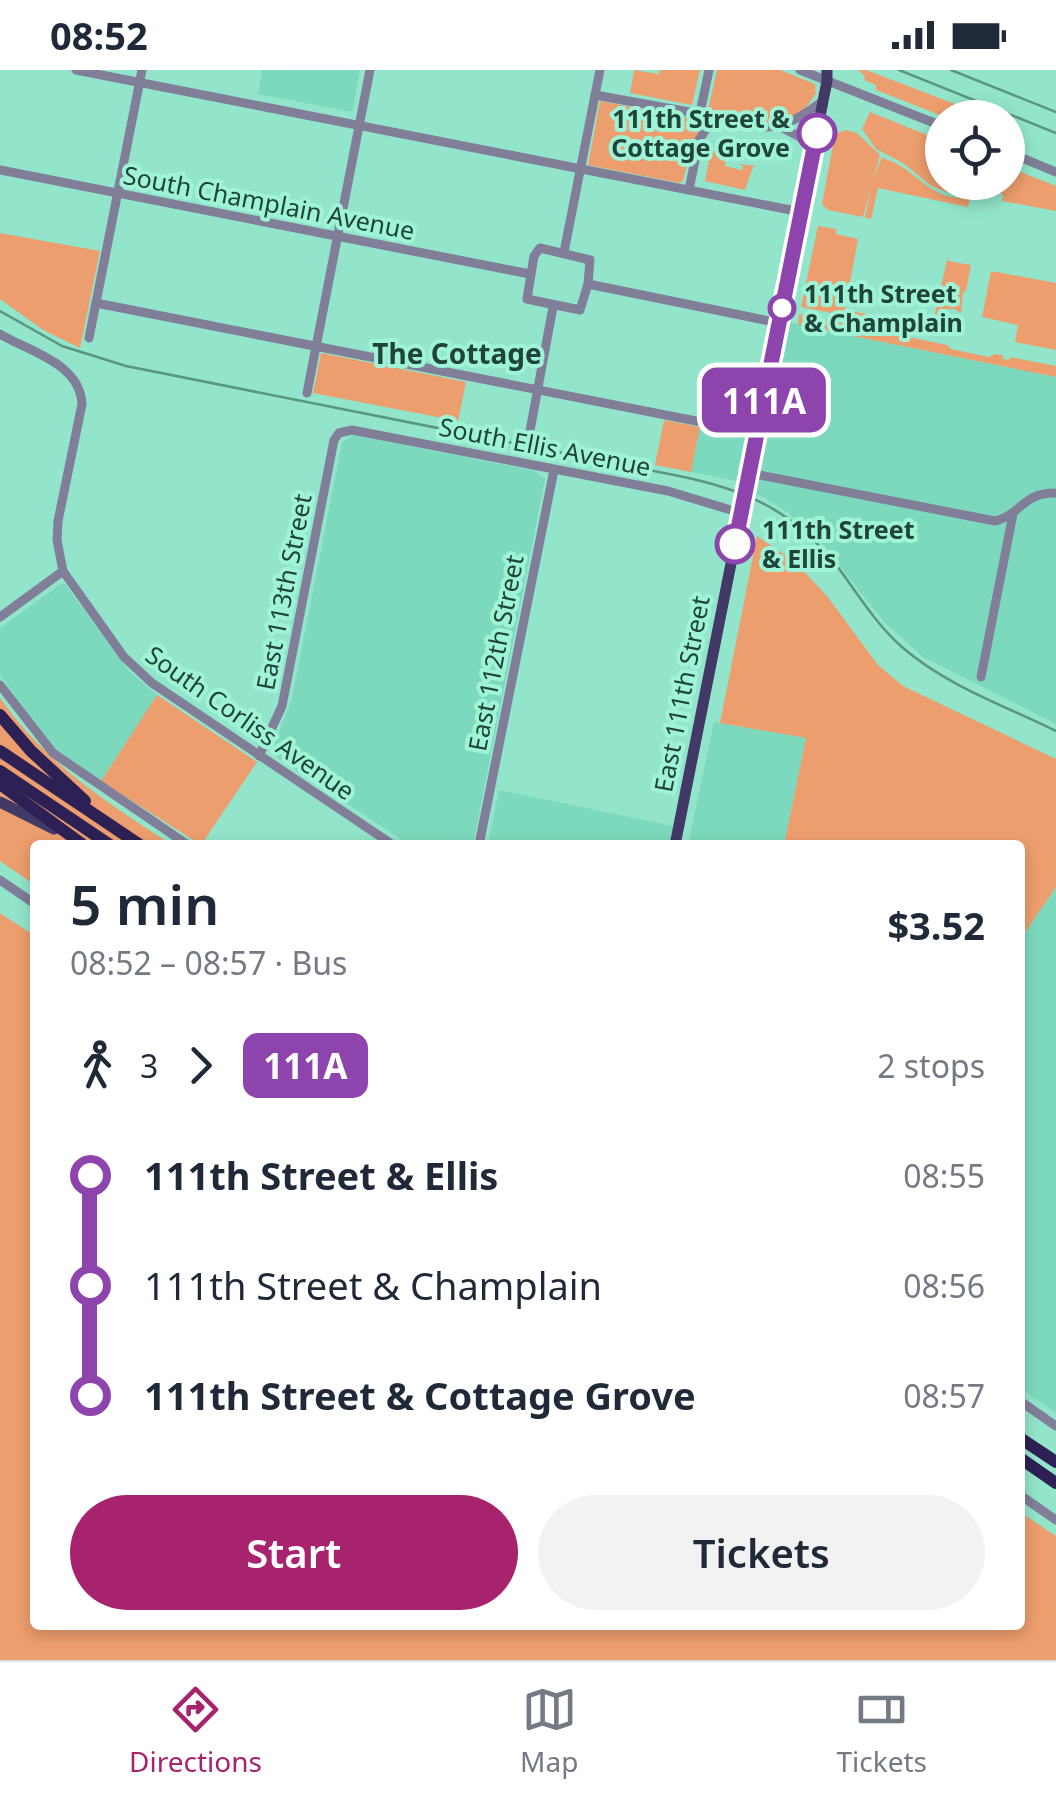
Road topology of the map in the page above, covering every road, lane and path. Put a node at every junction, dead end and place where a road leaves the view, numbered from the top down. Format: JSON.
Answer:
{"nodes":[{"id":1,"x":76,"y":70,"type":"edge"},
{"id":2,"x":142,"y":70,"type":"edge"},
{"id":3,"x":370,"y":70,"type":"edge"},
{"id":4,"x":600,"y":70,"type":"edge"},
{"id":5,"x":709,"y":70,"type":"edge"},
{"id":6,"x":800,"y":70,"type":"edge"},
{"id":7,"x":829,"y":74,"type":"edge"},
{"id":8,"x":139,"y":82,"type":"junction"},
{"id":9,"x":595,"y":94,"type":"junction"},
{"id":10,"x":823,"y":101,"type":"junction"},
{"id":11,"x":925,"y":118,"type":"edge"},
{"id":12,"x":360,"y":125,"type":"junction"},
{"id":13,"x":780,"y":126,"type":"junction"},
{"id":14,"x":814,"y":151,"type":"junction"},
{"id":15,"x":1025,"y":159,"type":"edge"},
{"id":16,"x":580,"y":168,"type":"junction"},
{"id":17,"x":0,"y":170,"type":"edge"},
{"id":18,"x":1056,"y":172,"type":"edge"},
{"id":19,"x":689,"y":190,"type":"junction"},
{"id":20,"x":118,"y":193,"type":"junction"},
{"id":21,"x":801,"y":212,"type":"junction"},
{"id":22,"x":338,"y":236,"type":"junction"},
{"id":23,"x":564,"y":252,"type":"junction"},
{"id":24,"x":530,"y":274,"type":"junction"},
{"id":25,"x":588,"y":284,"type":"junction"},
{"id":26,"x":96,"y":303,"type":"junction"},
{"id":27,"x":553,"y":307,"type":"junction"},
{"id":28,"x":779,"y":322,"type":"junction"},
{"id":29,"x":0,"y":334,"type":"edge"},
{"id":30,"x":90,"y":338,"type":"dead end"},
{"id":31,"x":316,"y":346,"type":"junction"},
{"id":32,"x":538,"y":390,"type":"junction"},
{"id":33,"x":307,"y":393,"type":"dead end"},
{"id":34,"x":758,"y":432,"type":"junction"},
{"id":35,"x":339,"y":433,"type":"joint"},
{"id":36,"x":529,"y":436,"type":"dead end"},
{"id":37,"x":554,"y":470,"type":"junction"},
{"id":38,"x":749,"y":473,"type":"junction"},
{"id":39,"x":1056,"y":493,"type":"edge"},
{"id":40,"x":742,"y":512,"type":"junction"},
{"id":41,"x":1014,"y":512,"type":"junction"},
{"id":42,"x":64,"y":570,"type":"junction"},
{"id":43,"x":0,"y":617,"type":"edge"},
{"id":44,"x":981,"y":676,"type":"dead end"},
{"id":45,"x":0,"y":685,"type":"edge"},
{"id":46,"x":0,"y":715,"type":"edge"},
{"id":47,"x":0,"y":751,"type":"edge"},
{"id":48,"x":259,"y":756,"type":"junction"},
{"id":49,"x":0,"y":770,"type":"edge"},
{"id":50,"x":0,"y":784,"type":"edge"},
{"id":51,"x":0,"y":802,"type":"edge"},
{"id":52,"x":100,"y":818,"type":"junction"},
{"id":53,"x":75,"y":840,"type":"edge"},
{"id":54,"x":77,"y":840,"type":"edge"},
{"id":55,"x":103,"y":840,"type":"edge"},
{"id":56,"x":133,"y":840,"type":"edge"},
{"id":57,"x":181,"y":840,"type":"edge"},
{"id":58,"x":385,"y":840,"type":"edge"},
{"id":59,"x":479,"y":840,"type":"edge"},
{"id":60,"x":677,"y":840,"type":"edge"},
{"id":61,"x":0,"y":880,"type":"edge"},
{"id":62,"x":30,"y":901,"type":"edge"},
{"id":63,"x":1025,"y":1404,"type":"edge"},
{"id":64,"x":1056,"y":1426,"type":"edge"},
{"id":65,"x":1025,"y":1441,"type":"edge"},
{"id":66,"x":1025,"y":1461,"type":"edge"},
{"id":67,"x":1056,"y":1462,"type":"edge"},
{"id":68,"x":1056,"y":1483,"type":"edge"},
{"id":69,"x":1025,"y":1498,"type":"edge"},
{"id":70,"x":1056,"y":1520,"type":"edge"}],
"edges":[{"from":1,"to":8,"type":"street"},
{"from":2,"to":8,"type":"street"},
{"from":3,"to":12,"type":"street"},
{"from":4,"to":9,"type":"street"},
{"from":5,"to":9,"type":"street"},
{"from":6,"to":7,"type":"street"},
{"from":7,"to":10,"type":"main road","name":"East 111th Street"},
{"from":7,"to":11,"type":"street"},
{"from":8,"to":12,"type":"street"},
{"from":8,"to":20,"type":"street"},
{"from":9,"to":16,"type":"street"},
{"from":10,"to":13,"type":"street"},
{"from":10,"to":14,"type":"main road","name":"East 111th Street"},
{"from":12,"to":16,"type":"street"},
{"from":12,"to":22,"type":"street"},
{"from":13,"to":14,"type":"street"},
{"from":13,"to":19,"type":"street"},
{"from":14,"to":21,"type":"main road","name":"East 111th Street"},
{"from":15,"to":18,"type":"street"},
{"from":16,"to":19,"type":"street"},
{"from":16,"to":23,"type":"street"},
{"from":17,"to":20,"type":"street","name":"South Champlain Avenue"},
{"from":19,"to":21,"type":"street"},
{"from":20,"to":22,"type":"street","name":"South Champlain Avenue"},
{"from":20,"to":26,"type":"street"},
{"from":21,"to":28,"type":"main road","name":"East 111th Street"},
{"from":22,"to":24,"type":"street","name":"South Champlain Avenue"},
{"from":22,"to":31,"type":"street"},
{"from":23,"to":24,"type":"street"},
{"from":23,"to":25,"type":"street"},
{"from":24,"to":27,"type":"street"},
{"from":25,"to":27,"type":"street"},
{"from":25,"to":28,"type":"street"},
{"from":26,"to":30,"type":"street"},
{"from":26,"to":31,"type":"street"},
{"from":27,"to":32,"type":"street"},
{"from":28,"to":34,"type":"main road","name":"East 111th Street"},
{"from":29,"to":42,"type":"street"},
{"from":31,"to":32,"type":"street"},
{"from":31,"to":33,"type":"street"},
{"from":32,"to":34,"type":"street"},
{"from":32,"to":36,"type":"street"},
{"from":34,"to":38,"type":"main road","name":"East 111th Street"},
{"from":35,"to":37,"type":"street","name":"South Ellis Avenue"},
{"from":35,"to":48,"type":"street","name":"East 113th Street"},
{"from":37,"to":40,"type":"street","name":"South Ellis Avenue"},
{"from":37,"to":59,"type":"street","name":"East 112th Street"},
{"from":38,"to":40,"type":"main road","name":"East 111th Street"},
{"from":38,"to":41,"type":"street"},
{"from":39,"to":41,"type":"street"},
{"from":40,"to":60,"type":"main road","name":"East 111th Street"},
{"from":41,"to":44,"type":"street"},
{"from":42,"to":43,"type":"street"},
{"from":42,"to":48,"type":"street","name":"South Corliss Avenue"},
{"from":45,"to":57,"type":"street"},
{"from":46,"to":52,"type":"highway"},
{"from":47,"to":52,"type":"highway"},
{"from":48,"to":58,"type":"street","name":"South Corliss Avenue"},
{"from":49,"to":55,"type":"highway"},
{"from":50,"to":54,"type":"highway"},
{"from":51,"to":53,"type":"main road"},
{"from":52,"to":56,"type":"highway"},
{"from":61,"to":62,"type":"street"},
{"from":63,"to":64,"type":"street"},
{"from":65,"to":67,"type":"highway"},
{"from":66,"to":68,"type":"highway"},
{"from":69,"to":70,"type":"street"}]}
